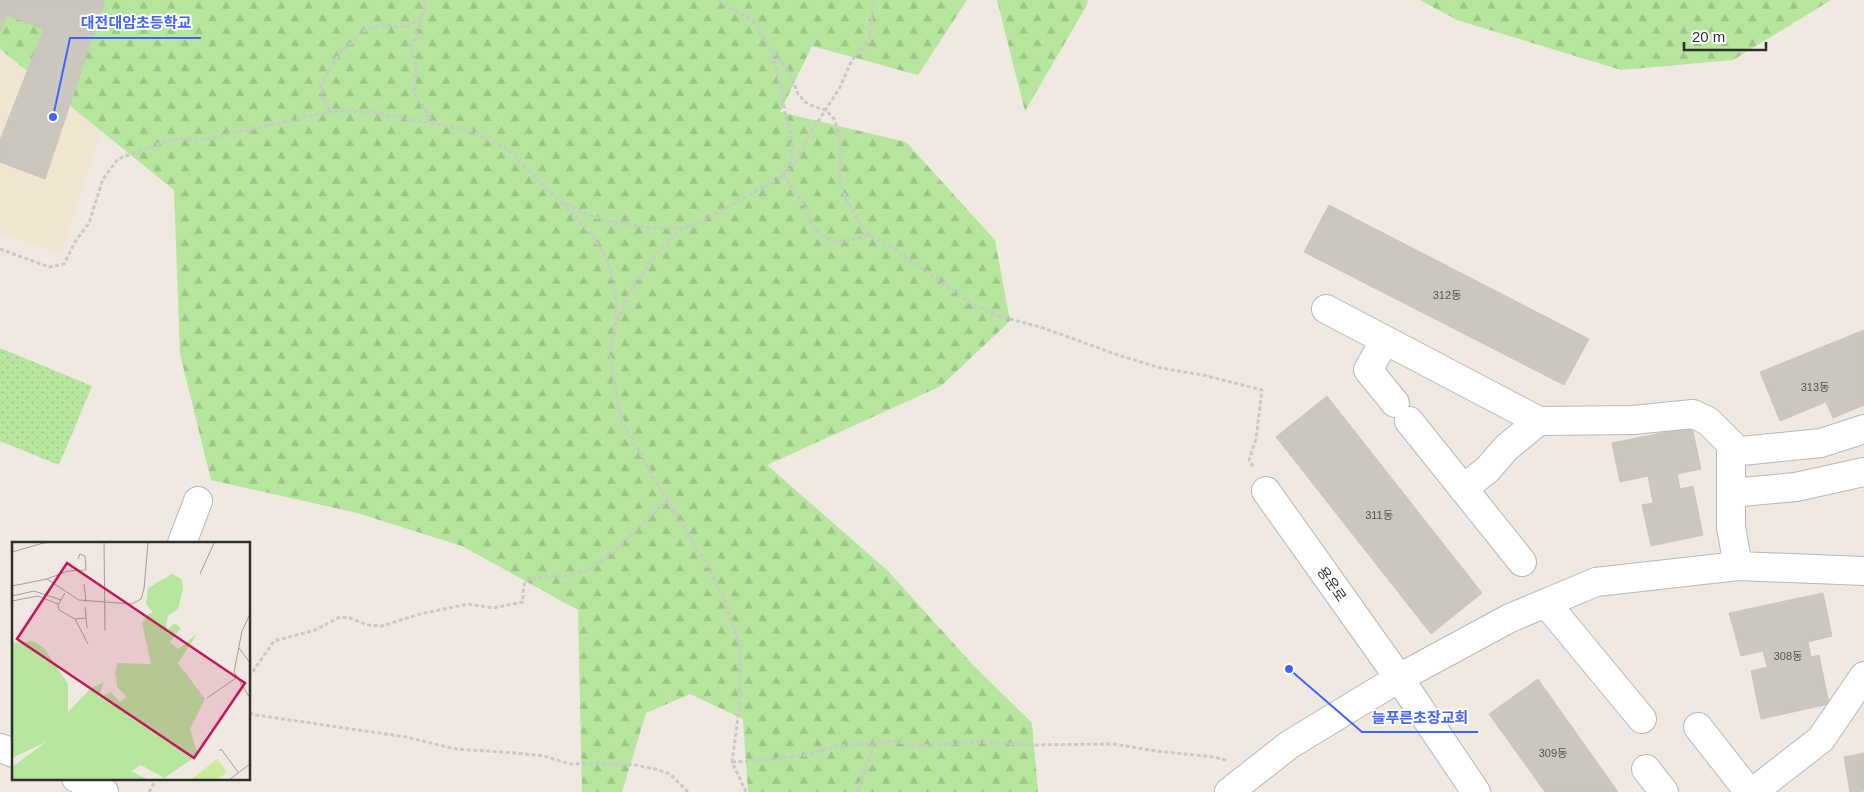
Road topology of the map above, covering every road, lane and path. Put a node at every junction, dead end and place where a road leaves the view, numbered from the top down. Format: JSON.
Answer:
{"nodes":[{"id":1,"x":425,"y":0,"type":"edge"},
{"id":2,"x":720,"y":0,"type":"edge"},
{"id":3,"x":874,"y":0,"type":"edge"},
{"id":4,"x":424,"y":13,"type":"junction"},
{"id":5,"x":772,"y":51,"type":"junction"},
{"id":6,"x":826,"y":110,"type":"junction"},
{"id":7,"x":330,"y":112,"type":"junction"},
{"id":8,"x":434,"y":124,"type":"junction"},
{"id":9,"x":790,"y":168,"type":"junction"},
{"id":10,"x":783,"y":175,"type":"junction"},
{"id":11,"x":558,"y":200,"type":"junction"},
{"id":12,"x":684,"y":228,"type":"junction"},
{"id":13,"x":869,"y":235,"type":"junction"},
{"id":14,"x":0,"y":249,"type":"edge"},
{"id":15,"x":1326,"y":310,"type":"dead end"},
{"id":16,"x":615,"y":326,"type":"junction"},
{"id":17,"x":1385,"y":340,"type":"junction"},
{"id":18,"x":1539,"y":421,"type":"junction"},
{"id":19,"x":1864,"y":429,"type":"edge"},
{"id":20,"x":1732,"y":452,"type":"junction"},
{"id":21,"x":1864,"y":472,"type":"edge"},
{"id":22,"x":1463,"y":489,"type":"junction"},
{"id":23,"x":1266,"y":491,"type":"joint"},
{"id":24,"x":1731,"y":493,"type":"junction"},
{"id":25,"x":198,"y":501,"type":"dead end"},
{"id":26,"x":667,"y":501,"type":"junction"},
{"id":27,"x":182,"y":542,"type":"edge"},
{"id":28,"x":1522,"y":562,"type":"dead end"},
{"id":29,"x":1738,"y":566,"type":"junction"},
{"id":30,"x":1864,"y":571,"type":"edge"},
{"id":31,"x":1546,"y":603,"type":"junction"},
{"id":32,"x":250,"y":676,"type":"edge"},
{"id":33,"x":1864,"y":676,"type":"edge"},
{"id":34,"x":1399,"y":678,"type":"junction"},
{"id":35,"x":250,"y":713,"type":"edge"},
{"id":36,"x":1642,"y":719,"type":"dead end"},
{"id":37,"x":1698,"y":727,"type":"dead end"},
{"id":38,"x":872,"y":742,"type":"junction"},
{"id":39,"x":0,"y":748,"type":"edge"},
{"id":40,"x":12,"y":753,"type":"edge"},
{"id":41,"x":732,"y":762,"type":"junction"},
{"id":42,"x":1646,"y":769,"type":"dead end"},
{"id":43,"x":1257,"y":770,"type":"junction"},
{"id":44,"x":156,"y":780,"type":"edge"},
{"id":45,"x":149,"y":792,"type":"edge"},
{"id":46,"x":688,"y":792,"type":"edge"},
{"id":47,"x":746,"y":792,"type":"edge"},
{"id":48,"x":858,"y":792,"type":"edge"},
{"id":49,"x":1229,"y":792,"type":"edge"},
{"id":50,"x":1476,"y":792,"type":"edge"},
{"id":51,"x":1664,"y":792,"type":"edge"},
{"id":52,"x":1751,"y":792,"type":"edge"}],
"edges":[{"from":1,"to":4,"type":"path"},
{"from":2,"to":5,"type":"path"},
{"from":3,"to":6,"type":"path"},
{"from":4,"to":7,"type":"path"},
{"from":4,"to":8,"type":"path"},
{"from":5,"to":6,"type":"path"},
{"from":5,"to":9,"type":"path"},
{"from":6,"to":9,"type":"path"},
{"from":6,"to":13,"type":"path"},
{"from":7,"to":8,"type":"path"},
{"from":7,"to":14,"type":"path"},
{"from":8,"to":11,"type":"path"},
{"from":9,"to":10,"type":"path"},
{"from":10,"to":12,"type":"path"},
{"from":10,"to":13,"type":"path"},
{"from":11,"to":12,"type":"path"},
{"from":11,"to":16,"type":"path"},
{"from":12,"to":16,"type":"path"},
{"from":13,"to":23,"type":"path"},
{"from":15,"to":17,"type":"street"},
{"from":16,"to":26,"type":"path"},
{"from":17,"to":18,"type":"street"},
{"from":17,"to":22,"type":"street"},
{"from":18,"to":20,"type":"street"},
{"from":18,"to":22,"type":"street"},
{"from":19,"to":20,"type":"street"},
{"from":20,"to":24,"type":"street"},
{"from":21,"to":24,"type":"street"},
{"from":22,"to":28,"type":"street"},
{"from":23,"to":34,"type":"street","name":"용운로"},
{"from":24,"to":29,"type":"street"},
{"from":25,"to":27,"type":"street"},
{"from":26,"to":32,"type":"path"},
{"from":26,"to":41,"type":"path"},
{"from":29,"to":30,"type":"street"},
{"from":29,"to":31,"type":"street"},
{"from":31,"to":34,"type":"street"},
{"from":31,"to":36,"type":"street"},
{"from":33,"to":52,"type":"street"},
{"from":34,"to":43,"type":"street"},
{"from":34,"to":50,"type":"street","name":"용운로"},
{"from":35,"to":46,"type":"path"},
{"from":37,"to":52,"type":"street"},
{"from":38,"to":41,"type":"path"},
{"from":38,"to":43,"type":"path"},
{"from":38,"to":48,"type":"path"},
{"from":39,"to":40,"type":"street"},
{"from":41,"to":47,"type":"path"},
{"from":42,"to":51,"type":"street"},
{"from":43,"to":49,"type":"street"},
{"from":44,"to":45,"type":"path"}]}
